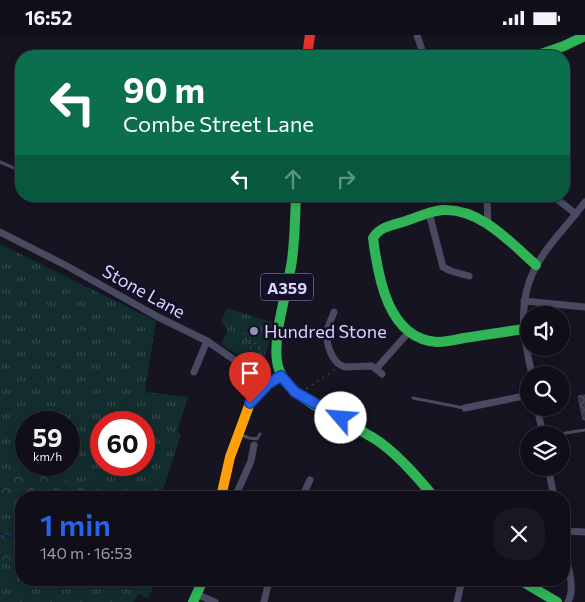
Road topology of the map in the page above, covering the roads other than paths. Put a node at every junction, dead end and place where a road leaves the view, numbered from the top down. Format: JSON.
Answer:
{"nodes":[{"id":1,"x":310,"y":35,"type":"edge"},
{"id":2,"x":417,"y":35,"type":"edge"},
{"id":3,"x":585,"y":36,"type":"edge"},
{"id":4,"x":308,"y":50,"type":"edge"},
{"id":5,"x":422,"y":50,"type":"edge"},
{"id":6,"x":558,"y":50,"type":"edge"},
{"id":7,"x":0,"y":162,"type":"edge"},
{"id":8,"x":15,"y":168,"type":"edge"},
{"id":9,"x":296,"y":202,"type":"edge"},
{"id":10,"x":487,"y":202,"type":"edge"},
{"id":11,"x":561,"y":202,"type":"edge"},
{"id":12,"x":585,"y":202,"type":"edge"},
{"id":13,"x":429,"y":213,"type":"junction"},
{"id":14,"x":576,"y":214,"type":"junction"},
{"id":15,"x":488,"y":226,"type":"junction"},
{"id":16,"x":0,"y":232,"type":"edge"},
{"id":17,"x":536,"y":265,"type":"junction"},
{"id":18,"x":469,"y":276,"type":"dead end"},
{"id":19,"x":524,"y":301,"type":"junction"},
{"id":20,"x":524,"y":306,"type":"edge"},
{"id":21,"x":585,"y":307,"type":"edge"},
{"id":22,"x":334,"y":312,"type":"dead end"},
{"id":23,"x":520,"y":330,"type":"edge"},
{"id":24,"x":408,"y":333,"type":"junction"},
{"id":25,"x":207,"y":341,"type":"junction"},
{"id":26,"x":194,"y":372,"type":"dead end"},
{"id":27,"x":281,"y":376,"type":"junction"},
{"id":28,"x":269,"y":383,"type":"junction"},
{"id":29,"x":520,"y":397,"type":"edge"},
{"id":30,"x":413,"y":398,"type":"dead end"},
{"id":31,"x":465,"y":408,"type":"joint"},
{"id":32,"x":585,"y":430,"type":"edge"},
{"id":33,"x":570,"y":432,"type":"edge"},
{"id":34,"x":239,"y":433,"type":"junction"},
{"id":35,"x":260,"y":434,"type":"dead end"},
{"id":36,"x":254,"y":445,"type":"dead end"},
{"id":37,"x":550,"y":476,"type":"edge"},
{"id":38,"x":310,"y":480,"type":"dead end"},
{"id":39,"x":222,"y":491,"type":"edge"},
{"id":40,"x":238,"y":491,"type":"edge"},
{"id":41,"x":305,"y":491,"type":"edge"},
{"id":42,"x":429,"y":491,"type":"edge"},
{"id":43,"x":553,"y":491,"type":"edge"},
{"id":44,"x":570,"y":531,"type":"edge"},
{"id":45,"x":585,"y":531,"type":"edge"},
{"id":46,"x":570,"y":579,"type":"edge"},
{"id":47,"x":200,"y":586,"type":"edge"},
{"id":48,"x":268,"y":586,"type":"edge"},
{"id":49,"x":460,"y":586,"type":"edge"},
{"id":50,"x":530,"y":586,"type":"edge"},
{"id":51,"x":194,"y":598,"type":"edge"},
{"id":52,"x":215,"y":602,"type":"edge"},
{"id":53,"x":264,"y":602,"type":"edge"},
{"id":54,"x":457,"y":602,"type":"edge"},
{"id":55,"x":557,"y":602,"type":"edge"},
{"id":56,"x":568,"y":602,"type":"edge"}],
"edges":[{"from":1,"to":4,"type":"street"},
{"from":2,"to":5,"type":"street"},
{"from":3,"to":6,"type":"street"},
{"from":7,"to":8,"type":"lane"},
{"from":9,"to":27,"type":"street","number":"A359"},
{"from":10,"to":15,"type":"street"},
{"from":11,"to":14,"type":"street"},
{"from":12,"to":14,"type":"street"},
{"from":13,"to":15,"type":"street"},
{"from":13,"to":18,"type":"street"},
{"from":13,"to":24,"type":"street"},
{"from":14,"to":17,"type":"street"},
{"from":15,"to":17,"type":"street"},
{"from":16,"to":25,"type":"street","name":"Stone Lane"},
{"from":17,"to":19,"type":"street"},
{"from":19,"to":20,"type":"street"},
{"from":19,"to":21,"type":"street"},
{"from":22,"to":24,"type":"street"},
{"from":23,"to":24,"type":"street"},
{"from":25,"to":26,"type":"street"},
{"from":25,"to":28,"type":"street","name":"Stone Lane"},
{"from":27,"to":28,"type":"street"},
{"from":27,"to":42,"type":"street"},
{"from":28,"to":34,"type":"street"},
{"from":29,"to":31,"type":"street"},
{"from":30,"to":31,"type":"lane"},
{"from":32,"to":33,"type":"lane"},
{"from":34,"to":35,"type":"lane"},
{"from":34,"to":39,"type":"street"},
{"from":36,"to":40,"type":"street"},
{"from":37,"to":43,"type":"street"},
{"from":38,"to":41,"type":"street"},
{"from":44,"to":45,"type":"street"},
{"from":46,"to":56,"type":"street"},
{"from":47,"to":51,"type":"street"},
{"from":48,"to":53,"type":"street"},
{"from":49,"to":54,"type":"street"},
{"from":50,"to":55,"type":"street"},
{"from":51,"to":52,"type":"street"}]}
